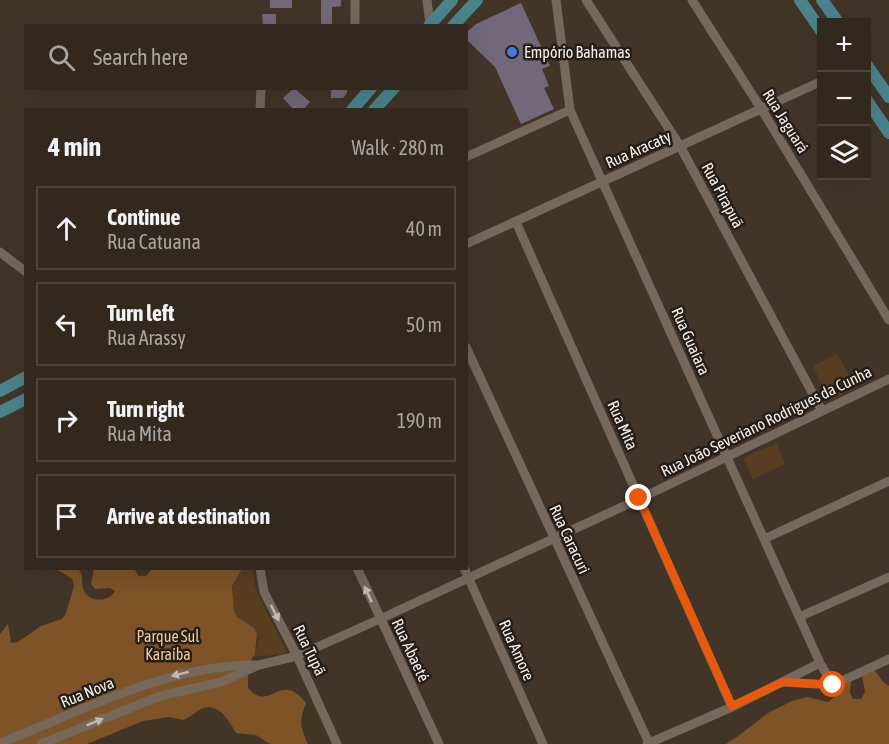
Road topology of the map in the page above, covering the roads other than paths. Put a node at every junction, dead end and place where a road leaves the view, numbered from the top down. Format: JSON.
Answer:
{"nodes":[{"id":1,"x":355,"y":0,"type":"edge"},
{"id":2,"x":427,"y":0,"type":"edge"},
{"id":3,"x":452,"y":0,"type":"edge"},
{"id":4,"x":477,"y":0,"type":"edge"},
{"id":5,"x":556,"y":0,"type":"edge"},
{"id":6,"x":586,"y":0,"type":"edge"},
{"id":7,"x":692,"y":0,"type":"edge"},
{"id":8,"x":800,"y":0,"type":"edge"},
{"id":9,"x":822,"y":0,"type":"edge"},
{"id":10,"x":835,"y":18,"type":"edge"},
{"id":11,"x":354,"y":24,"type":"edge"},
{"id":12,"x":429,"y":24,"type":"edge"},
{"id":13,"x":430,"y":24,"type":"edge"},
{"id":14,"x":455,"y":24,"type":"edge"},
{"id":15,"x":817,"y":25,"type":"edge"},
{"id":16,"x":871,"y":70,"type":"edge"},
{"id":17,"x":817,"y":83,"type":"edge"},
{"id":18,"x":261,"y":90,"type":"edge"},
{"id":19,"x":369,"y":90,"type":"edge"},
{"id":20,"x":370,"y":90,"type":"edge"},
{"id":21,"x":392,"y":90,"type":"edge"},
{"id":22,"x":889,"y":97,"type":"edge"},
{"id":23,"x":871,"y":105,"type":"edge"},
{"id":24,"x":260,"y":108,"type":"edge"},
{"id":25,"x":354,"y":108,"type":"edge"},
{"id":26,"x":361,"y":108,"type":"edge"},
{"id":27,"x":376,"y":108,"type":"edge"},
{"id":28,"x":570,"y":110,"type":"junction"},
{"id":29,"x":762,"y":110,"type":"junction"},
{"id":30,"x":889,"y":133,"type":"edge"},
{"id":31,"x":680,"y":146,"type":"junction"},
{"id":32,"x":468,"y":156,"type":"edge"},
{"id":33,"x":602,"y":181,"type":"junction"},
{"id":34,"x":516,"y":222,"type":"junction"},
{"id":35,"x":468,"y":243,"type":"edge"},
{"id":36,"x":0,"y":252,"type":"edge"},
{"id":37,"x":24,"y":270,"type":"edge"},
{"id":38,"x":889,"y":320,"type":"edge"},
{"id":39,"x":468,"y":351,"type":"edge"},
{"id":40,"x":24,"y":378,"type":"edge"},
{"id":41,"x":889,"y":379,"type":"edge"},
{"id":42,"x":0,"y":391,"type":"edge"},
{"id":43,"x":24,"y":400,"type":"edge"},
{"id":44,"x":822,"y":411,"type":"junction"},
{"id":45,"x":0,"y":412,"type":"edge"},
{"id":46,"x":727,"y":456,"type":"junction"},
{"id":47,"x":889,"y":481,"type":"edge"},
{"id":48,"x":639,"y":498,"type":"junction"},
{"id":49,"x":553,"y":538,"type":"junction"},
{"id":50,"x":764,"y":539,"type":"junction"},
{"id":51,"x":260,"y":570,"type":"edge"},
{"id":52,"x":358,"y":570,"type":"edge"},
{"id":53,"x":466,"y":573,"type":"edge"},
{"id":54,"x":889,"y":577,"type":"edge"},
{"id":55,"x":799,"y":617,"type":"junction"},
{"id":56,"x":380,"y":619,"type":"junction"},
{"id":57,"x":297,"y":656,"type":"junction"},
{"id":58,"x":889,"y":659,"type":"edge"},
{"id":59,"x":820,"y":663,"type":"junction"},
{"id":60,"x":259,"y":665,"type":"junction"},
{"id":61,"x":783,"y":682,"type":"junction"},
{"id":62,"x":833,"y":685,"type":"junction"},
{"id":63,"x":732,"y":706,"type":"junction"},
{"id":64,"x":0,"y":743,"type":"edge"},
{"id":65,"x":41,"y":744,"type":"edge"},
{"id":66,"x":337,"y":744,"type":"edge"},
{"id":67,"x":439,"y":744,"type":"edge"},
{"id":68,"x":543,"y":744,"type":"edge"},
{"id":69,"x":648,"y":744,"type":"edge"}],
"edges":[{"from":1,"to":11,"type":"street"},
{"from":2,"to":12,"type":"street"},
{"from":3,"to":13,"type":"main road"},
{"from":4,"to":14,"type":"main road"},
{"from":5,"to":28,"type":"street","name":"Rua Guaíara"},
{"from":6,"to":31,"type":"street","name":"Rua Pirapuã"},
{"from":7,"to":29,"type":"street","name":"Rua Jaguará"},
{"from":8,"to":15,"type":"main road"},
{"from":9,"to":10,"type":"main road"},
{"from":16,"to":22,"type":"main road"},
{"from":17,"to":29,"type":"street","name":"Rua Aracaty"},
{"from":18,"to":24,"type":"street"},
{"from":19,"to":25,"type":"main road"},
{"from":20,"to":26,"type":"main road"},
{"from":21,"to":27,"type":"main road"},
{"from":23,"to":30,"type":"main road"},
{"from":28,"to":32,"type":"street"},
{"from":28,"to":33,"type":"street","name":"Rua Guaíara"},
{"from":29,"to":31,"type":"street","name":"Rua Aracaty"},
{"from":29,"to":38,"type":"street","name":"Rua Jaguará"},
{"from":31,"to":33,"type":"street","name":"Rua Aracaty"},
{"from":31,"to":44,"type":"street","name":"Rua Pirapuã"},
{"from":33,"to":34,"type":"street","name":"Rua Aracaty"},
{"from":33,"to":46,"type":"street","name":"Rua Guaíara"},
{"from":34,"to":35,"type":"street","name":"Rua Aracaty"},
{"from":34,"to":48,"type":"street","name":"Rua Mita"},
{"from":36,"to":37,"type":"street"},
{"from":39,"to":49,"type":"street","name":"Rua Caracuri"},
{"from":40,"to":42,"type":"main road"},
{"from":41,"to":44,"type":"street","name":"Rua João Severiano Rodrigues da Cunha"},
{"from":43,"to":45,"type":"main road"},
{"from":44,"to":46,"type":"street","name":"Rua João Severiano Rodrigues da Cunha"},
{"from":46,"to":48,"type":"street","name":"Rua João Severiano Rodrigues da Cunha"},
{"from":46,"to":50,"type":"street","name":"Rua Guaíara"},
{"from":47,"to":50,"type":"street"},
{"from":48,"to":49,"type":"street","name":"Rua João Severiano Rodrigues da Cunha"},
{"from":48,"to":63,"type":"street","name":"Rua Mita"},
{"from":49,"to":53,"type":"street","name":"Rua João Severiano Rodrigues da Cunha"},
{"from":49,"to":69,"type":"street","name":"Rua Caracuri"},
{"from":50,"to":55,"type":"street","name":"Rua Guaíara"},
{"from":51,"to":57,"type":"street","name":"Rua Tupã","one_way":true},
{"from":56,"to":52,"type":"street","name":"Rua Abaeté","one_way":true},
{"from":53,"to":56,"type":"street","name":"Rua João Severiano Rodrigues da Cunha"},
{"from":53,"to":68,"type":"street","name":"Rua Amore"},
{"from":54,"to":55,"type":"street"},
{"from":55,"to":59,"type":"street","name":"Rua Guaíara"},
{"from":56,"to":57,"type":"street","name":"Rua João Severiano Rodrigues da Cunha"},
{"from":56,"to":67,"type":"street","name":"Rua Abaeté"},
{"from":57,"to":60,"type":"street","name":"Rua Nova"},
{"from":57,"to":66,"type":"street","name":"Rua Tupã"},
{"from":58,"to":62,"type":"street"},
{"from":59,"to":61,"type":"street"},
{"from":59,"to":62,"type":"street","name":"Rua Guaíara"},
{"from":60,"to":64,"type":"street","name":"Rua Nova","one_way":true},
{"from":65,"to":60,"type":"street","name":"Rua Nova","one_way":true},
{"from":61,"to":62,"type":"street"},
{"from":61,"to":63,"type":"street"},
{"from":63,"to":69,"type":"street"}]}
